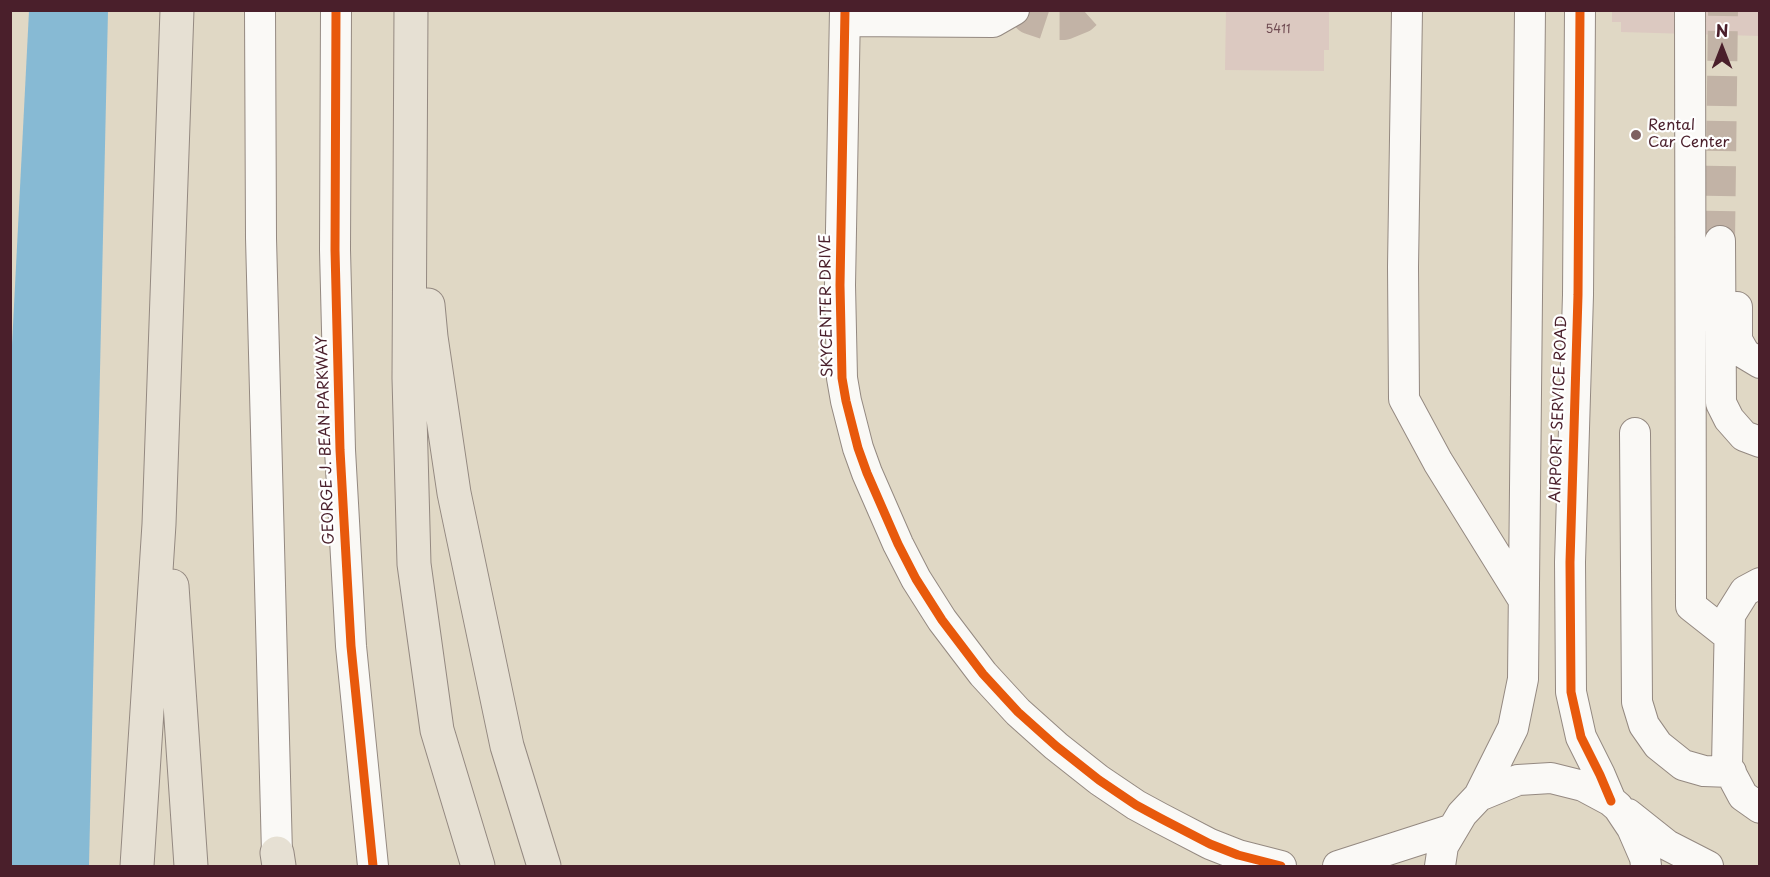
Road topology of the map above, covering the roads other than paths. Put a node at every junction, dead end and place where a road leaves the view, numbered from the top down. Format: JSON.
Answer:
{"nodes":[{"id":1,"x":177,"y":10,"type":"edge"},
{"id":2,"x":260,"y":10,"type":"edge"},
{"id":3,"x":332,"y":10,"type":"edge"},
{"id":4,"x":336,"y":10,"type":"edge"},
{"id":5,"x":411,"y":10,"type":"edge"},
{"id":6,"x":1014,"y":10,"type":"edge"},
{"id":7,"x":1407,"y":10,"type":"edge"},
{"id":8,"x":1530,"y":10,"type":"edge"},
{"id":9,"x":1580,"y":10,"type":"edge"},
{"id":10,"x":1690,"y":10,"type":"edge"},
{"id":11,"x":845,"y":16,"type":"edge"},
{"id":12,"x":335,"y":70,"type":"junction"},
{"id":13,"x":411,"y":95,"type":"junction"},
{"id":14,"x":1760,"y":363,"type":"edge"},
{"id":15,"x":162,"y":423,"type":"junction"},
{"id":16,"x":1635,"y":433,"type":"dead end"},
{"id":17,"x":1760,"y":442,"type":"edge"},
{"id":18,"x":1760,"y":583,"type":"edge"},
{"id":19,"x":1523,"y":599,"type":"junction"},
{"id":20,"x":1729,"y":636,"type":"junction"},
{"id":21,"x":1731,"y":772,"type":"junction"},
{"id":22,"x":1479,"y":796,"type":"junction"},
{"id":23,"x":1615,"y":804,"type":"junction"},
{"id":24,"x":1760,"y":808,"type":"edge"},
{"id":25,"x":1453,"y":829,"type":"junction"},
{"id":26,"x":278,"y":862,"type":"edge"},
{"id":27,"x":137,"y":867,"type":"edge"},
{"id":28,"x":191,"y":867,"type":"edge"},
{"id":29,"x":373,"y":867,"type":"edge"},
{"id":30,"x":478,"y":867,"type":"edge"},
{"id":31,"x":544,"y":867,"type":"edge"},
{"id":32,"x":1281,"y":867,"type":"edge"},
{"id":33,"x":1338,"y":867,"type":"edge"},
{"id":34,"x":1440,"y":867,"type":"edge"},
{"id":35,"x":1646,"y":867,"type":"edge"},
{"id":36,"x":1708,"y":867,"type":"edge"}],
"edges":[{"from":1,"to":15,"type":"highway"},
{"from":2,"to":26,"type":"street"},
{"from":3,"to":12,"type":"street"},
{"from":4,"to":12,"type":"street","name":"GEORGE J. BEAN PARKWAY"},
{"from":5,"to":13,"type":"highway"},
{"from":6,"to":11,"type":"street"},
{"from":7,"to":19,"type":"street"},
{"from":8,"to":19,"type":"street"},
{"from":9,"to":23,"type":"street","name":"AIRPORT SERVICE ROAD"},
{"from":10,"to":20,"type":"street"},
{"from":11,"to":32,"type":"street","name":"SKYCENTER DRIVE"},
{"from":12,"to":29,"type":"street","name":"GEORGE J. BEAN PARKWAY"},
{"from":13,"to":30,"type":"highway"},
{"from":13,"to":31,"type":"highway"},
{"from":14,"to":17,"type":"street"},
{"from":15,"to":27,"type":"highway"},
{"from":15,"to":28,"type":"highway"},
{"from":16,"to":21,"type":"street"},
{"from":18,"to":20,"type":"street"},
{"from":19,"to":22,"type":"street"},
{"from":20,"to":21,"type":"street"},
{"from":21,"to":24,"type":"street"},
{"from":22,"to":23,"type":"street"},
{"from":22,"to":25,"type":"street"},
{"from":23,"to":35,"type":"street"},
{"from":23,"to":36,"type":"street","name":"AIRPORT SERVICE ROAD"},
{"from":25,"to":33,"type":"street"},
{"from":25,"to":34,"type":"street"}]}
